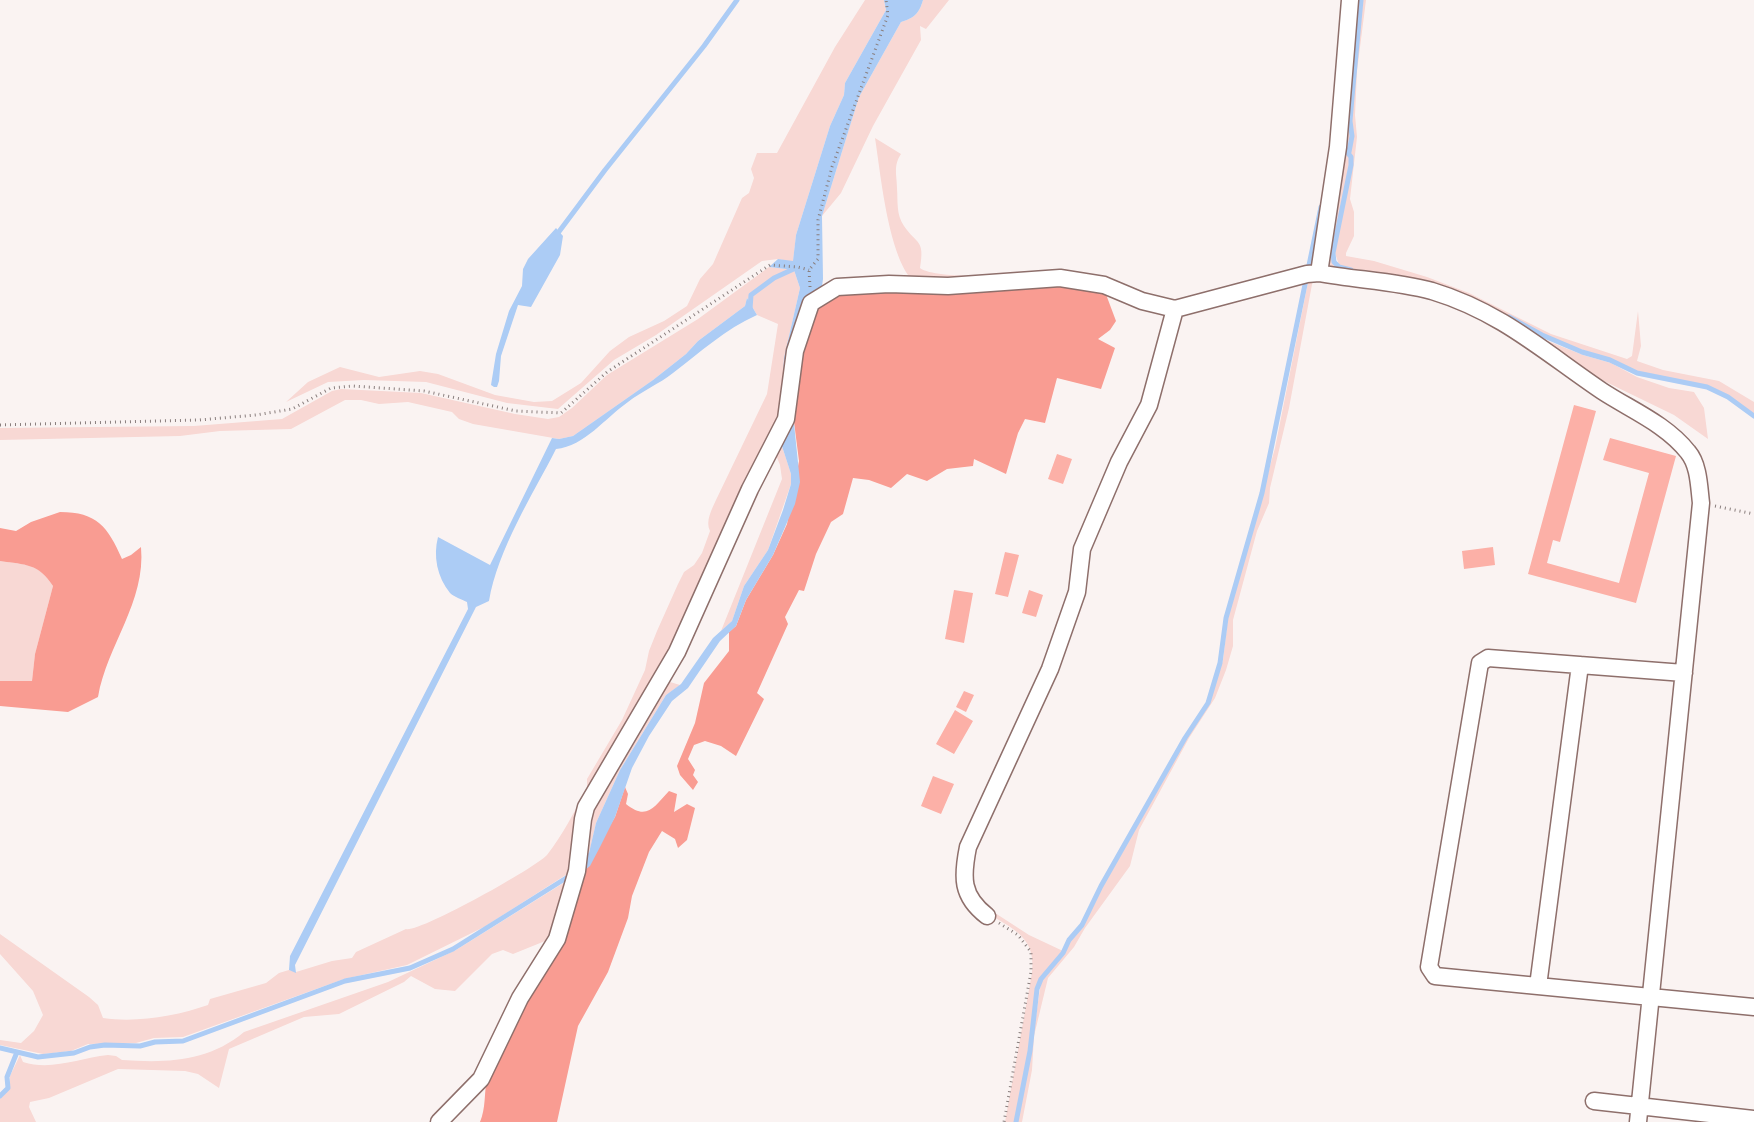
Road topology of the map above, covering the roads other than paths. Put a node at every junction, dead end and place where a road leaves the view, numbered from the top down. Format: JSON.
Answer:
{"nodes":[{"id":1,"x":1350,"y":0,"type":"edge"},
{"id":2,"x":1319,"y":273,"type":"junction"},
{"id":3,"x":1175,"y":309,"type":"junction"},
{"id":4,"x":1580,"y":665,"type":"junction"},
{"id":5,"x":1684,"y":673,"type":"junction"},
{"id":6,"x":988,"y":916,"type":"road end"},
{"id":7,"x":1538,"y":986,"type":"junction"},
{"id":8,"x":1650,"y":997,"type":"junction"},
{"id":9,"x":1754,"y":1008,"type":"edge"},
{"id":10,"x":1594,"y":1100,"type":"dead end"},
{"id":11,"x":1639,"y":1114,"type":"edge"},
{"id":12,"x":1754,"y":1119,"type":"edge"},
{"id":13,"x":440,"y":1122,"type":"edge"}],
"edges":[{"from":1,"to":2,"type":"street"},
{"from":2,"to":3,"type":"street"},
{"from":2,"to":5,"type":"street"},
{"from":3,"to":6,"type":"street"},
{"from":3,"to":13,"type":"street"},
{"from":4,"to":5,"type":"street"},
{"from":4,"to":7,"type":"street"},
{"from":4,"to":7,"type":"street"},
{"from":5,"to":8,"type":"street"},
{"from":7,"to":8,"type":"street"},
{"from":8,"to":9,"type":"street"},
{"from":8,"to":11,"type":"street"},
{"from":10,"to":11,"type":"street"},
{"from":11,"to":12,"type":"street"}]}
